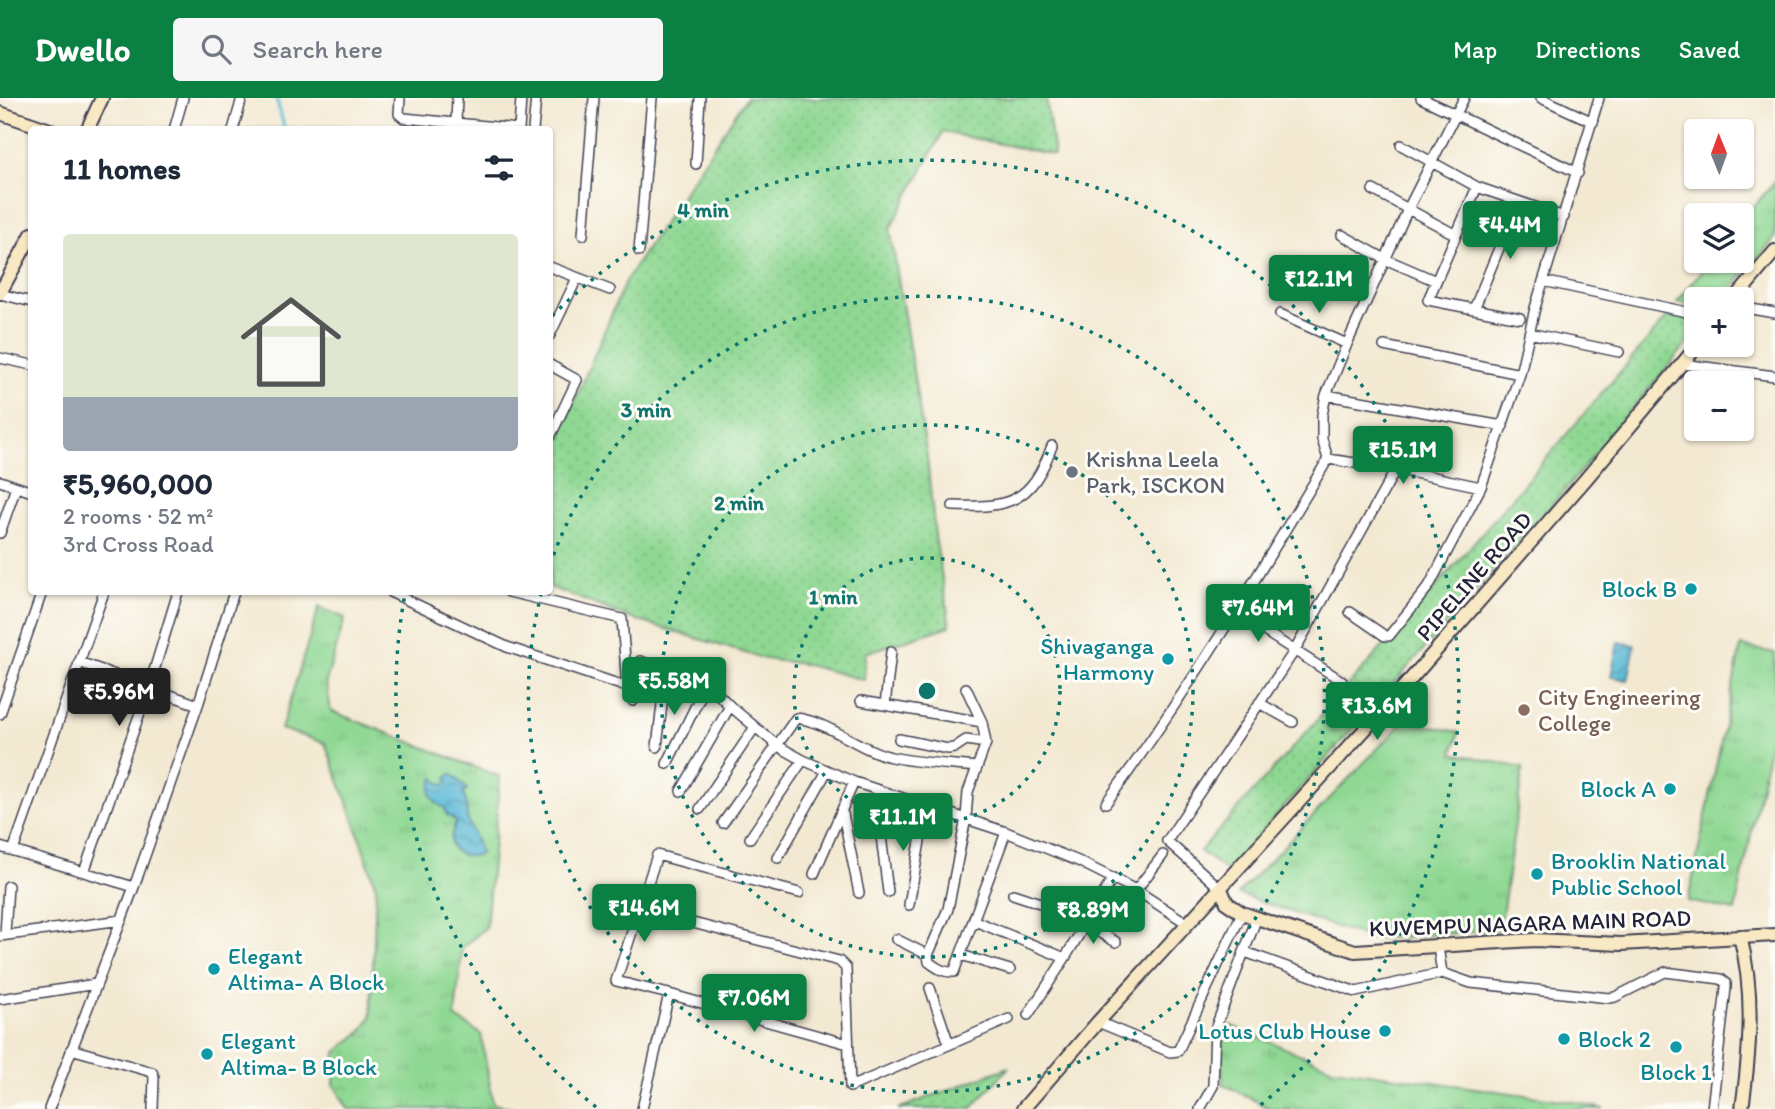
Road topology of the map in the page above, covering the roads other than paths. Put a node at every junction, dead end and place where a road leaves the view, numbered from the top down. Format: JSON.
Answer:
{"nodes":[{"id":1,"x":102,"y":98,"type":"edge"},
{"id":2,"x":183,"y":98,"type":"edge"},
{"id":3,"x":242,"y":98,"type":"edge"},
{"id":4,"x":400,"y":98,"type":"edge"},
{"id":5,"x":457,"y":98,"type":"edge"},
{"id":6,"x":521,"y":98,"type":"edge"},
{"id":7,"x":536,"y":98,"type":"edge"},
{"id":8,"x":594,"y":98,"type":"edge"},
{"id":9,"x":652,"y":98,"type":"edge"},
{"id":10,"x":700,"y":98,"type":"edge"},
{"id":11,"x":1421,"y":98,"type":"edge"},
{"id":12,"x":1464,"y":98,"type":"edge"},
{"id":13,"x":1541,"y":98,"type":"edge"},
{"id":14,"x":1566,"y":98,"type":"edge"},
{"id":15,"x":1599,"y":98,"type":"edge"},
{"id":16,"x":1564,"y":109,"type":"junction"},
{"id":17,"x":0,"y":113,"type":"edge"},
{"id":18,"x":1456,"y":116,"type":"junction"},
{"id":19,"x":1593,"y":122,"type":"junction"},
{"id":20,"x":456,"y":123,"type":"junction"},
{"id":21,"x":38,"y":126,"type":"edge"},
{"id":22,"x":90,"y":126,"type":"edge"},
{"id":23,"x":175,"y":126,"type":"edge"},
{"id":24,"x":234,"y":126,"type":"edge"},
{"id":25,"x":488,"y":126,"type":"edge"},
{"id":26,"x":519,"y":126,"type":"edge"},
{"id":27,"x":533,"y":126,"type":"edge"},
{"id":28,"x":1401,"y":145,"type":"dead end"},
{"id":29,"x":1433,"y":163,"type":"junction"},
{"id":30,"x":696,"y":164,"type":"dead end"},
{"id":31,"x":1578,"y":173,"type":"junction"},
{"id":32,"x":1476,"y":187,"type":"junction"},
{"id":33,"x":1373,"y":190,"type":"dead end"},
{"id":34,"x":1518,"y":202,"type":"junction"},
{"id":35,"x":1408,"y":209,"type":"junction"},
{"id":36,"x":1564,"y":217,"type":"junction"},
{"id":37,"x":583,"y":234,"type":"dead end"},
{"id":38,"x":1342,"y":235,"type":"dead end"},
{"id":39,"x":1456,"y":235,"type":"junction"},
{"id":40,"x":28,"y":244,"type":"edge"},
{"id":41,"x":639,"y":251,"type":"dead end"},
{"id":42,"x":1775,"y":251,"type":"edge"},
{"id":43,"x":1385,"y":258,"type":"junction"},
{"id":44,"x":553,"y":268,"type":"edge"},
{"id":45,"x":1313,"y":275,"type":"dead end"},
{"id":46,"x":578,"y":278,"type":"junction"},
{"id":47,"x":1436,"y":281,"type":"junction"},
{"id":48,"x":1543,"y":281,"type":"junction"},
{"id":49,"x":1751,"y":287,"type":"edge"},
{"id":50,"x":610,"y":290,"type":"dead end"},
{"id":51,"x":0,"y":293,"type":"edge"},
{"id":52,"x":1366,"y":300,"type":"junction"},
{"id":53,"x":28,"y":301,"type":"edge"},
{"id":54,"x":1754,"y":308,"type":"edge"},
{"id":55,"x":1474,"y":309,"type":"junction"},
{"id":56,"x":1684,"y":311,"type":"edge"},
{"id":57,"x":1775,"y":313,"type":"edge"},
{"id":58,"x":1280,"y":314,"type":"dead end"},
{"id":59,"x":1520,"y":318,"type":"dead end"},
{"id":60,"x":553,"y":329,"type":"edge"},
{"id":61,"x":1529,"y":333,"type":"junction"},
{"id":62,"x":1346,"y":344,"type":"junction"},
{"id":63,"x":1384,"y":346,"type":"dead end"},
{"id":64,"x":1619,"y":352,"type":"dead end"},
{"id":65,"x":1687,"y":357,"type":"edge"},
{"id":66,"x":0,"y":358,"type":"edge"},
{"id":67,"x":1682,"y":363,"type":"junction"},
{"id":68,"x":28,"y":364,"type":"edge"},
{"id":69,"x":553,"y":367,"type":"edge"},
{"id":70,"x":1520,"y":374,"type":"junction"},
{"id":71,"x":1775,"y":376,"type":"edge"},
{"id":72,"x":1326,"y":394,"type":"junction"},
{"id":73,"x":1503,"y":426,"type":"junction"},
{"id":74,"x":553,"y":431,"type":"edge"},
{"id":75,"x":1052,"y":446,"type":"dead end"},
{"id":76,"x":1328,"y":460,"type":"junction"},
{"id":77,"x":1396,"y":469,"type":"junction"},
{"id":78,"x":0,"y":481,"type":"edge"},
{"id":79,"x":16,"y":487,"type":"junction"},
{"id":80,"x":1481,"y":487,"type":"junction"},
{"id":81,"x":28,"y":491,"type":"edge"},
{"id":82,"x":953,"y":506,"type":"dead end"},
{"id":83,"x":0,"y":533,"type":"edge"},
{"id":84,"x":41,"y":595,"type":"edge"},
{"id":85,"x":103,"y":595,"type":"edge"},
{"id":86,"x":177,"y":595,"type":"edge"},
{"id":87,"x":233,"y":595,"type":"edge"},
{"id":88,"x":396,"y":595,"type":"edge"},
{"id":89,"x":522,"y":595,"type":"edge"},
{"id":90,"x":1350,"y":612,"type":"dead end"},
{"id":91,"x":1236,"y":613,"type":"junction"},
{"id":92,"x":1296,"y":650,"type":"junction"},
{"id":93,"x":891,"y":652,"type":"dead end"},
{"id":94,"x":640,"y":661,"type":"dead end"},
{"id":95,"x":79,"y":662,"type":"junction"},
{"id":96,"x":666,"y":670,"type":"junction"},
{"id":97,"x":1342,"y":681,"type":"dead end"},
{"id":98,"x":707,"y":683,"type":"junction"},
{"id":99,"x":149,"y":687,"type":"junction"},
{"id":100,"x":627,"y":687,"type":"junction"},
{"id":101,"x":966,"y":688,"type":"dead end"},
{"id":102,"x":633,"y":701,"type":"dead end"},
{"id":103,"x":861,"y":701,"type":"dead end"},
{"id":104,"x":1259,"y":703,"type":"junction"},
{"id":105,"x":198,"y":705,"type":"junction"},
{"id":106,"x":885,"y":705,"type":"junction"},
{"id":107,"x":730,"y":706,"type":"junction"},
{"id":108,"x":0,"y":714,"type":"edge"},
{"id":109,"x":982,"y":722,"type":"junction"},
{"id":110,"x":1293,"y":722,"type":"dead end"},
{"id":111,"x":755,"y":727,"type":"junction"},
{"id":112,"x":899,"y":740,"type":"dead end"},
{"id":113,"x":986,"y":743,"type":"junction"},
{"id":114,"x":778,"y":746,"type":"junction"},
{"id":115,"x":657,"y":747,"type":"dead end"},
{"id":116,"x":803,"y":760,"type":"junction"},
{"id":117,"x":667,"y":764,"type":"dead end"},
{"id":118,"x":977,"y":767,"type":"junction"},
{"id":119,"x":827,"y":771,"type":"junction"},
{"id":120,"x":854,"y":782,"type":"junction"},
{"id":121,"x":681,"y":791,"type":"dead end"},
{"id":122,"x":879,"y":791,"type":"junction"},
{"id":123,"x":1106,"y":803,"type":"dead end"},
{"id":124,"x":926,"y":806,"type":"junction"},
{"id":125,"x":700,"y":809,"type":"dead end"},
{"id":126,"x":843,"y":812,"type":"junction"},
{"id":127,"x":966,"y":818,"type":"junction"},
{"id":128,"x":723,"y":823,"type":"dead end"},
{"id":129,"x":1006,"y":832,"type":"junction"},
{"id":130,"x":750,"y":838,"type":"dead end"},
{"id":131,"x":0,"y":847,"type":"edge"},
{"id":132,"x":13,"y":851,"type":"junction"},
{"id":133,"x":1163,"y":855,"type":"dead end"},
{"id":134,"x":778,"y":858,"type":"dead end"},
{"id":135,"x":84,"y":873,"type":"junction"},
{"id":136,"x":814,"y":874,"type":"dead end"},
{"id":137,"x":1113,"y":878,"type":"junction"},
{"id":138,"x":8,"y":886,"type":"dead end"},
{"id":139,"x":134,"y":887,"type":"junction"},
{"id":140,"x":1222,"y":889,"type":"junction"},
{"id":141,"x":1136,"y":890,"type":"junction"},
{"id":142,"x":888,"y":892,"type":"dead end"},
{"id":143,"x":799,"y":893,"type":"dead end"},
{"id":144,"x":859,"y":893,"type":"dead end"},
{"id":145,"x":1013,"y":894,"type":"dead end"},
{"id":146,"x":909,"y":905,"type":"dead end"},
{"id":147,"x":639,"y":909,"type":"junction"},
{"id":148,"x":1242,"y":913,"type":"junction"},
{"id":149,"x":121,"y":920,"type":"junction"},
{"id":150,"x":1256,"y":920,"type":"junction"},
{"id":151,"x":975,"y":921,"type":"junction"},
{"id":152,"x":1086,"y":921,"type":"junction"},
{"id":153,"x":1188,"y":924,"type":"junction"},
{"id":154,"x":3,"y":935,"type":"edge"},
{"id":155,"x":1775,"y":935,"type":"edge"},
{"id":156,"x":1740,"y":936,"type":"junction"},
{"id":157,"x":896,"y":939,"type":"dead end"},
{"id":158,"x":1116,"y":942,"type":"dead end"},
{"id":159,"x":1438,"y":947,"type":"junction"},
{"id":160,"x":1245,"y":952,"type":"junction"},
{"id":161,"x":928,"y":954,"type":"junction"},
{"id":162,"x":961,"y":955,"type":"junction"},
{"id":163,"x":1065,"y":958,"type":"junction"},
{"id":164,"x":1010,"y":970,"type":"dead end"},
{"id":165,"x":1442,"y":973,"type":"junction"},
{"id":166,"x":96,"y":985,"type":"junction"},
{"id":167,"x":930,"y":988,"type":"dead end"},
{"id":168,"x":669,"y":994,"type":"junction"},
{"id":169,"x":0,"y":999,"type":"edge"},
{"id":170,"x":1028,"y":1015,"type":"dead end"},
{"id":171,"x":1009,"y":1019,"type":"dead end"},
{"id":172,"x":1098,"y":1021,"type":"junction"},
{"id":173,"x":848,"y":1044,"type":"junction"},
{"id":174,"x":950,"y":1045,"type":"junction"},
{"id":175,"x":71,"y":1049,"type":"junction"},
{"id":176,"x":49,"y":1109,"type":"edge"},
{"id":177,"x":153,"y":1109,"type":"edge"},
{"id":178,"x":642,"y":1109,"type":"edge"},
{"id":179,"x":1023,"y":1109,"type":"edge"},
{"id":180,"x":1200,"y":1109,"type":"edge"},
{"id":181,"x":1712,"y":1109,"type":"edge"},
{"id":182,"x":1742,"y":1109,"type":"edge"}],
"edges":[{"from":1,"to":22,"type":"street"},
{"from":2,"to":23,"type":"street"},
{"from":3,"to":24,"type":"street"},
{"from":4,"to":20,"type":"street"},
{"from":5,"to":20,"type":"street"},
{"from":6,"to":26,"type":"street"},
{"from":7,"to":27,"type":"street"},
{"from":8,"to":37,"type":"street"},
{"from":9,"to":41,"type":"street"},
{"from":10,"to":30,"type":"street"},
{"from":11,"to":18,"type":"street"},
{"from":12,"to":18,"type":"street"},
{"from":13,"to":16,"type":"street"},
{"from":14,"to":16,"type":"street"},
{"from":15,"to":19,"type":"street"},
{"from":16,"to":19,"type":"street"},
{"from":17,"to":21,"type":"street"},
{"from":18,"to":29,"type":"street"},
{"from":18,"to":31,"type":"street"},
{"from":19,"to":31,"type":"street"},
{"from":20,"to":25,"type":"street"},
{"from":28,"to":29,"type":"street"},
{"from":29,"to":32,"type":"street"},
{"from":29,"to":35,"type":"street"},
{"from":31,"to":36,"type":"street"},
{"from":32,"to":34,"type":"street"},
{"from":32,"to":39,"type":"street"},
{"from":33,"to":35,"type":"street"},
{"from":34,"to":36,"type":"street"},
{"from":34,"to":55,"type":"street"},
{"from":35,"to":39,"type":"street"},
{"from":35,"to":43,"type":"street"},
{"from":36,"to":48,"type":"street"},
{"from":38,"to":43,"type":"street"},
{"from":39,"to":47,"type":"street"},
{"from":40,"to":51,"type":"street"},
{"from":42,"to":49,"type":"street"},
{"from":43,"to":47,"type":"street"},
{"from":43,"to":52,"type":"street"},
{"from":44,"to":46,"type":"street"},
{"from":45,"to":52,"type":"street"},
{"from":46,"to":50,"type":"street"},
{"from":46,"to":60,"type":"street"},
{"from":47,"to":55,"type":"street"},
{"from":48,"to":56,"type":"street"},
{"from":48,"to":61,"type":"street"},
{"from":51,"to":53,"type":"street"},
{"from":52,"to":62,"type":"street"},
{"from":54,"to":57,"type":"street"},
{"from":55,"to":59,"type":"street"},
{"from":58,"to":62,"type":"street"},
{"from":61,"to":64,"type":"street"},
{"from":61,"to":70,"type":"street"},
{"from":62,"to":72,"type":"street"},
{"from":63,"to":70,"type":"street"},
{"from":65,"to":67,"type":"street","name":"PIPELINE ROAD"},
{"from":66,"to":68,"type":"street"},
{"from":67,"to":71,"type":"street"},
{"from":67,"to":140,"type":"street","name":"PIPELINE ROAD"},
{"from":69,"to":74,"type":"street"},
{"from":70,"to":73,"type":"street"},
{"from":72,"to":73,"type":"street"},
{"from":72,"to":76,"type":"street"},
{"from":73,"to":80,"type":"street"},
{"from":75,"to":82,"type":"street"},
{"from":76,"to":77,"type":"street"},
{"from":76,"to":91,"type":"street"},
{"from":77,"to":80,"type":"street"},
{"from":77,"to":92,"type":"street"},
{"from":78,"to":79,"type":"street"},
{"from":79,"to":81,"type":"street"},
{"from":79,"to":83,"type":"street"},
{"from":80,"to":90,"type":"street"},
{"from":84,"to":108,"type":"street"},
{"from":85,"to":95,"type":"street"},
{"from":86,"to":99,"type":"street"},
{"from":87,"to":105,"type":"street"},
{"from":88,"to":100,"type":"street"},
{"from":89,"to":100,"type":"street"},
{"from":91,"to":92,"type":"street"},
{"from":91,"to":123,"type":"street"},
{"from":92,"to":97,"type":"street"},
{"from":92,"to":104,"type":"street"},
{"from":93,"to":106,"type":"street"},
{"from":94,"to":96,"type":"street"},
{"from":95,"to":99,"type":"street"},
{"from":95,"to":132,"type":"street"},
{"from":96,"to":98,"type":"street"},
{"from":96,"to":115,"type":"street"},
{"from":98,"to":107,"type":"street"},
{"from":98,"to":117,"type":"street"},
{"from":99,"to":105,"type":"street"},
{"from":99,"to":135,"type":"street"},
{"from":100,"to":102,"type":"street"},
{"from":101,"to":109,"type":"street"},
{"from":103,"to":106,"type":"street"},
{"from":104,"to":110,"type":"street"},
{"from":104,"to":140,"type":"street"},
{"from":105,"to":139,"type":"street"},
{"from":106,"to":109,"type":"street"},
{"from":107,"to":111,"type":"street"},
{"from":107,"to":121,"type":"street"},
{"from":109,"to":113,"type":"street"},
{"from":111,"to":114,"type":"street"},
{"from":111,"to":125,"type":"street"},
{"from":112,"to":113,"type":"street"},
{"from":113,"to":118,"type":"street"},
{"from":114,"to":116,"type":"street"},
{"from":114,"to":118,"type":"street"},
{"from":114,"to":128,"type":"street"},
{"from":116,"to":119,"type":"street"},
{"from":116,"to":130,"type":"street"},
{"from":118,"to":127,"type":"street"},
{"from":119,"to":120,"type":"street"},
{"from":119,"to":134,"type":"street"},
{"from":120,"to":122,"type":"street"},
{"from":120,"to":126,"type":"street"},
{"from":122,"to":124,"type":"street"},
{"from":122,"to":142,"type":"street"},
{"from":124,"to":127,"type":"street"},
{"from":124,"to":146,"type":"street"},
{"from":126,"to":136,"type":"street"},
{"from":126,"to":144,"type":"street"},
{"from":127,"to":129,"type":"street"},
{"from":127,"to":161,"type":"street"},
{"from":129,"to":137,"type":"street"},
{"from":129,"to":151,"type":"street"},
{"from":131,"to":132,"type":"street"},
{"from":132,"to":135,"type":"street"},
{"from":133,"to":141,"type":"street"},
{"from":135,"to":139,"type":"street"},
{"from":137,"to":141,"type":"street"},
{"from":137,"to":152,"type":"street"},
{"from":138,"to":154,"type":"street"},
{"from":139,"to":149,"type":"street"},
{"from":140,"to":148,"type":"street","name":"KUVEMPU NAGARA MAIN ROAD"},
{"from":140,"to":153,"type":"street","name":"PIPELINE ROAD"},
{"from":141,"to":153,"type":"street"},
{"from":143,"to":147,"type":"street"},
{"from":145,"to":152,"type":"street"},
{"from":147,"to":168,"type":"street"},
{"from":147,"to":173,"type":"street"},
{"from":148,"to":150,"type":"street","name":"KUVEMPU NAGARA MAIN ROAD"},
{"from":148,"to":172,"type":"street"},
{"from":149,"to":154,"type":"street"},
{"from":149,"to":166,"type":"street"},
{"from":150,"to":159,"type":"street","name":"KUVEMPU NAGARA MAIN ROAD"},
{"from":150,"to":160,"type":"street"},
{"from":151,"to":162,"type":"street"},
{"from":151,"to":163,"type":"street"},
{"from":152,"to":158,"type":"street"},
{"from":152,"to":163,"type":"street"},
{"from":153,"to":172,"type":"street","name":"PIPELINE ROAD"},
{"from":155,"to":156,"type":"street","name":"KUVEMPU NAGARA MAIN ROAD"},
{"from":156,"to":159,"type":"street","name":"KUVEMPU NAGARA MAIN ROAD"},
{"from":156,"to":182,"type":"street"},
{"from":157,"to":161,"type":"street"},
{"from":159,"to":165,"type":"street"},
{"from":160,"to":165,"type":"street"},
{"from":160,"to":180,"type":"street"},
{"from":161,"to":162,"type":"street"},
{"from":162,"to":164,"type":"street"},
{"from":163,"to":170,"type":"street"},
{"from":165,"to":181,"type":"street"},
{"from":166,"to":169,"type":"street"},
{"from":166,"to":175,"type":"street"},
{"from":167,"to":174,"type":"street"},
{"from":168,"to":173,"type":"street"},
{"from":168,"to":178,"type":"street"},
{"from":171,"to":174,"type":"street"},
{"from":172,"to":179,"type":"street","name":"PIPELINE ROAD"},
{"from":173,"to":174,"type":"street"},
{"from":175,"to":176,"type":"street"},
{"from":175,"to":177,"type":"street"}]}
